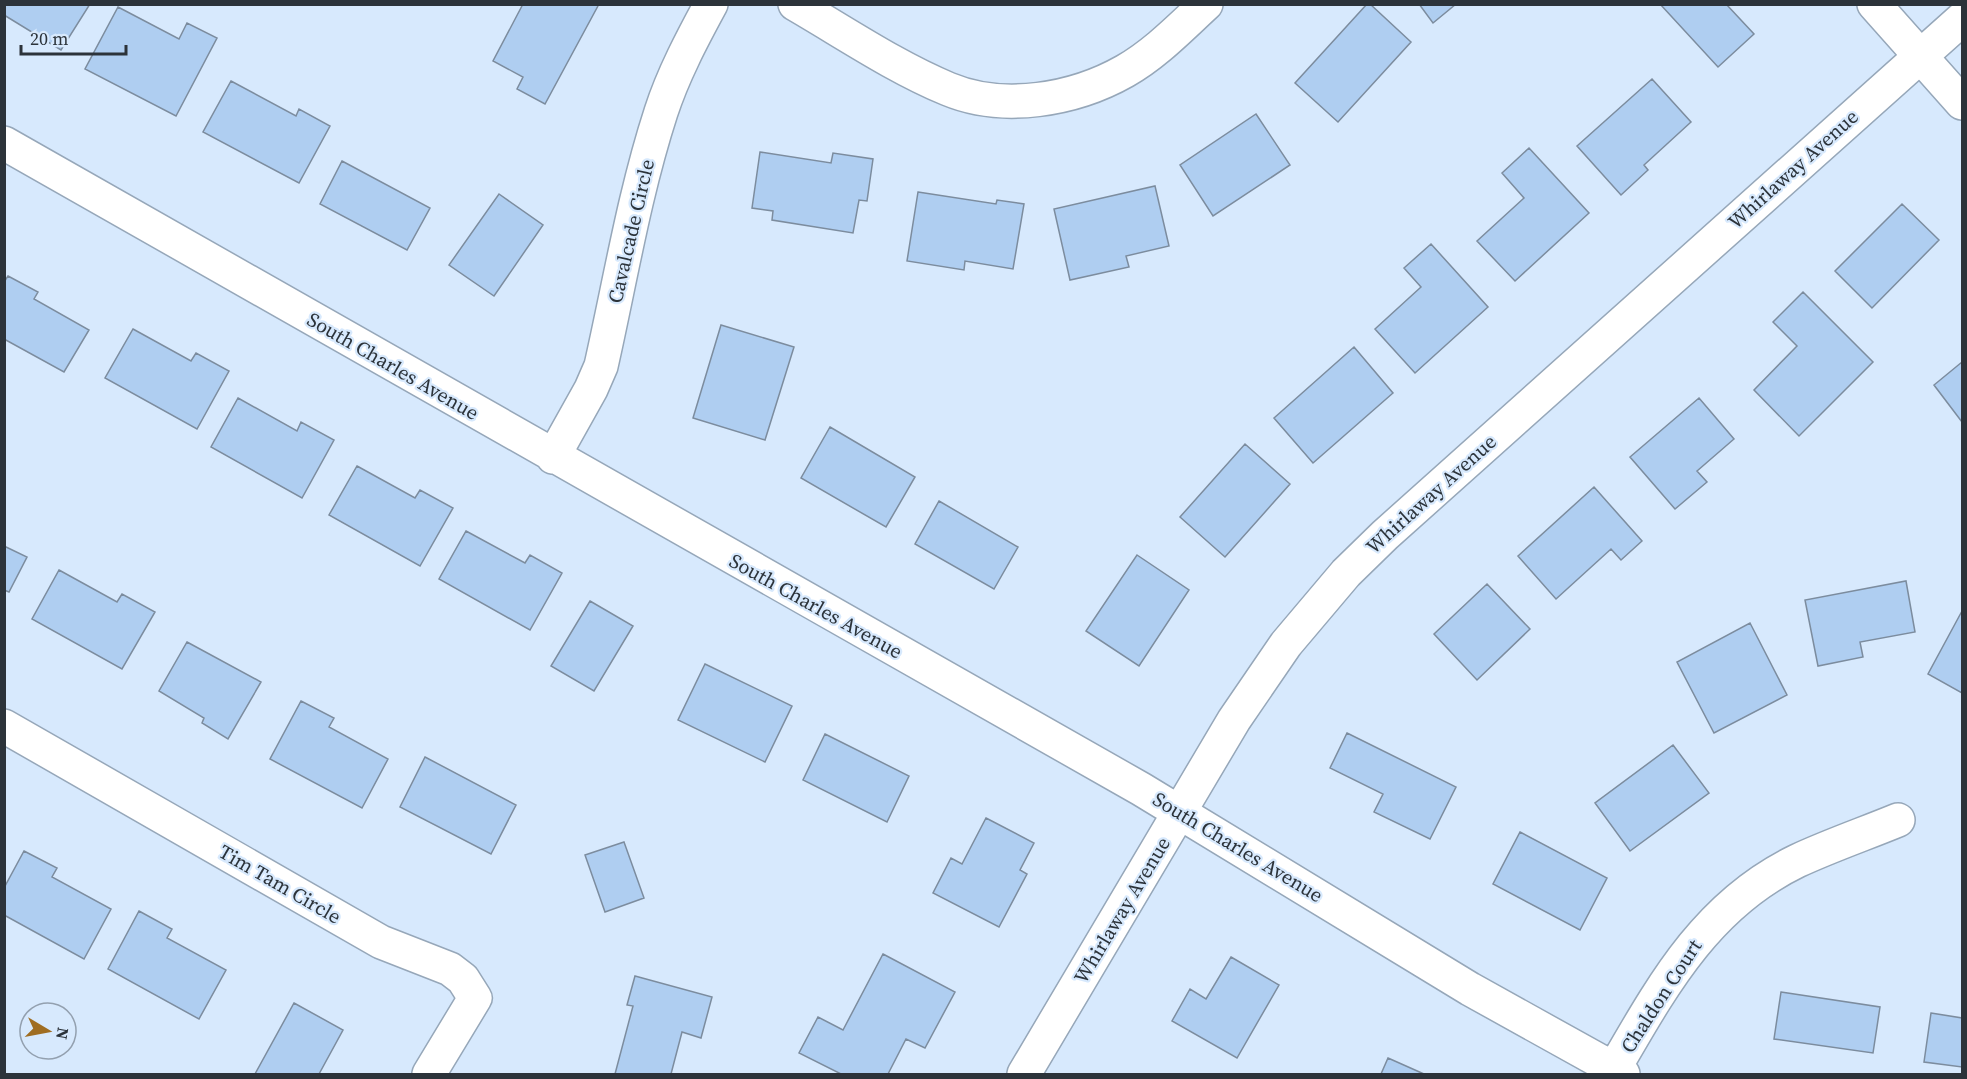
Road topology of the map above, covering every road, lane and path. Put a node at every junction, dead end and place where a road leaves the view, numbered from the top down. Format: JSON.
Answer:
{"nodes":[{"id":1,"x":711,"y":4,"type":"edge"},
{"id":2,"x":795,"y":4,"type":"edge"},
{"id":3,"x":1206,"y":4,"type":"edge"},
{"id":4,"x":1874,"y":4,"type":"edge"},
{"id":5,"x":1962,"y":19,"type":"edge"},
{"id":6,"x":1920,"y":55,"type":"junction"},
{"id":7,"x":1962,"y":103,"type":"edge"},
{"id":8,"x":4,"y":143,"type":"edge"},
{"id":9,"x":553,"y":457,"type":"junction"},
{"id":10,"x":4,"y":726,"type":"edge"},
{"id":11,"x":1181,"y":812,"type":"junction"},
{"id":12,"x":1898,"y":820,"type":"dead end"},
{"id":13,"x":1616,"y":1073,"type":"edge"},
{"id":14,"x":429,"y":1074,"type":"edge"},
{"id":15,"x":1024,"y":1074,"type":"edge"}],
"edges":[{"from":1,"to":9,"type":"street","name":"Cavalcade Circle"},
{"from":2,"to":3,"type":"street"},
{"from":4,"to":6,"type":"street"},
{"from":5,"to":6,"type":"street","name":"Whirlaway Avenue"},
{"from":6,"to":7,"type":"street"},
{"from":6,"to":11,"type":"street","name":"Whirlaway Avenue"},
{"from":8,"to":9,"type":"street","name":"South Charles Avenue"},
{"from":9,"to":11,"type":"street","name":"South Charles Avenue"},
{"from":10,"to":14,"type":"street","name":"Tim Tam Circle"},
{"from":11,"to":13,"type":"street","name":"South Charles Avenue"},
{"from":11,"to":15,"type":"street","name":"Whirlaway Avenue"},
{"from":12,"to":13,"type":"street","name":"Chaldon Court"}]}
